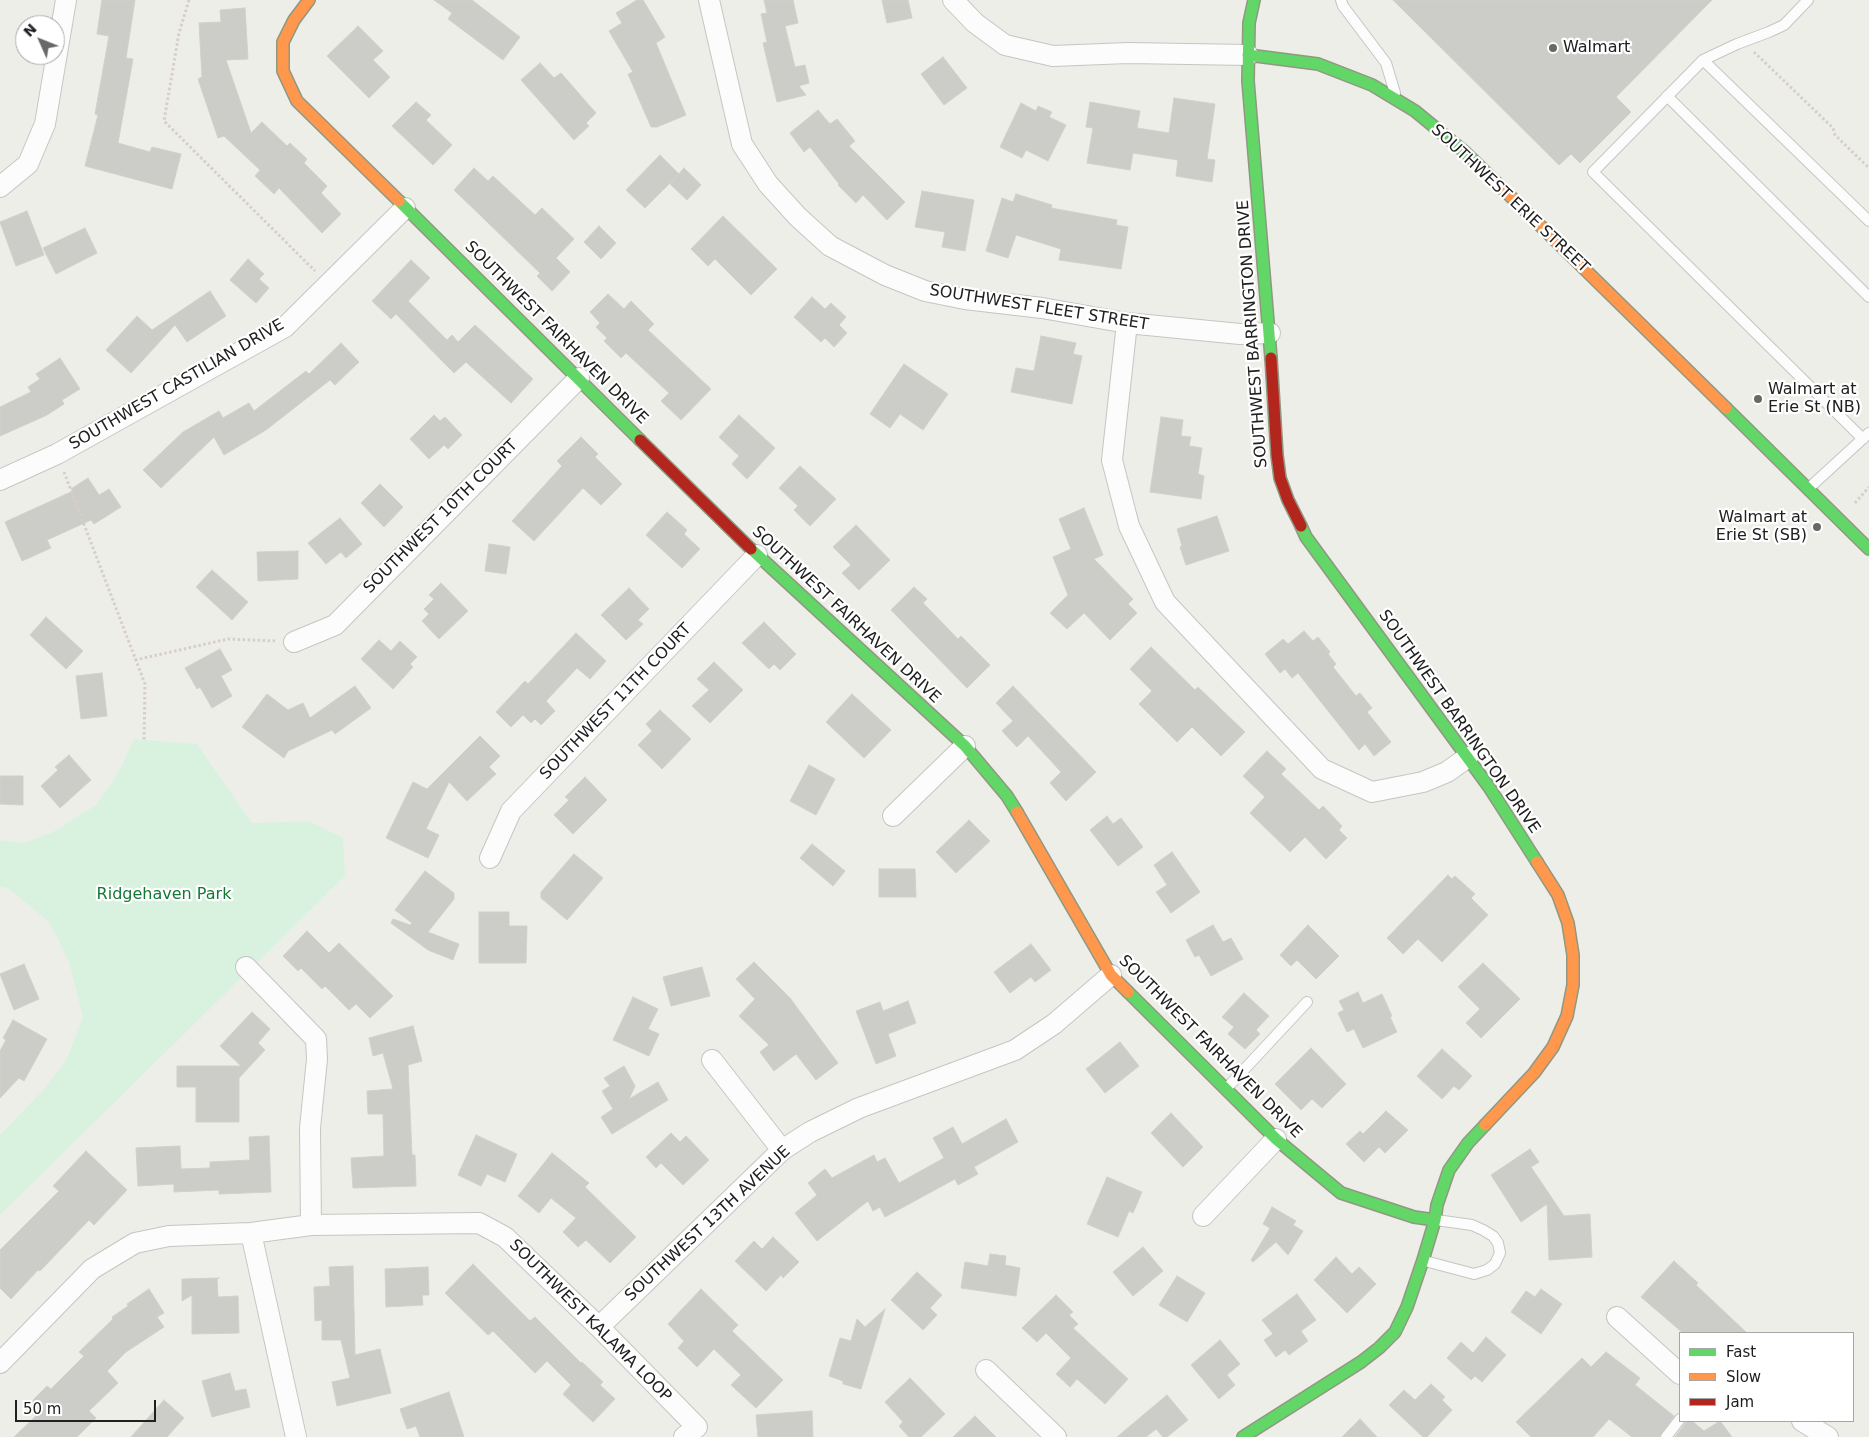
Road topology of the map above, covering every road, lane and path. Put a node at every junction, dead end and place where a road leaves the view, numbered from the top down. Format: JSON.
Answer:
{"nodes":[{"id":1,"x":66,"y":0,"type":"edge"},
{"id":2,"x":189,"y":0,"type":"edge"},
{"id":3,"x":309,"y":0,"type":"edge"},
{"id":4,"x":708,"y":0,"type":"edge"},
{"id":5,"x":953,"y":0,"type":"edge"},
{"id":6,"x":1254,"y":0,"type":"edge"},
{"id":7,"x":1341,"y":0,"type":"edge"},
{"id":8,"x":1808,"y":0,"type":"edge"},
{"id":9,"x":1743,"y":41,"type":"junction"},
{"id":10,"x":1248,"y":55,"type":"junction"},
{"id":11,"x":1703,"y":60,"type":"junction"},
{"id":12,"x":1667,"y":96,"type":"junction"},
{"id":13,"x":1397,"y":100,"type":"junction"},
{"id":14,"x":1869,"y":168,"type":"edge"},
{"id":15,"x":0,"y":187,"type":"edge"},
{"id":16,"x":405,"y":208,"type":"junction"},
{"id":17,"x":1869,"y":221,"type":"edge"},
{"id":18,"x":328,"y":283,"type":"junction"},
{"id":19,"x":1869,"y":297,"type":"edge"},
{"id":20,"x":1128,"y":323,"type":"junction"},
{"id":21,"x":1270,"y":333,"type":"junction"},
{"id":22,"x":579,"y":378,"type":"junction"},
{"id":23,"x":1866,"y":436,"type":"edge"},
{"id":24,"x":57,"y":454,"type":"junction"},
{"id":25,"x":0,"y":480,"type":"edge"},
{"id":26,"x":1808,"y":489,"type":"junction"},
{"id":27,"x":1869,"y":549,"type":"edge"},
{"id":28,"x":757,"y":555,"type":"junction"},
{"id":29,"x":294,"y":642,"type":"joint"},
{"id":30,"x":135,"y":660,"type":"junction"},
{"id":31,"x":144,"y":741,"type":"dead end"},
{"id":32,"x":964,"y":746,"type":"junction"},
{"id":33,"x":1468,"y":757,"type":"junction"},
{"id":34,"x":893,"y":816,"type":"dead end"},
{"id":35,"x":490,"y":858,"type":"dead end"},
{"id":36,"x":246,"y":966,"type":"dead end"},
{"id":37,"x":1111,"y":975,"type":"junction"},
{"id":38,"x":1307,"y":1002,"type":"dead end"},
{"id":39,"x":712,"y":1060,"type":"dead end"},
{"id":40,"x":1225,"y":1090,"type":"junction"},
{"id":41,"x":1276,"y":1138,"type":"junction"},
{"id":42,"x":782,"y":1150,"type":"junction"},
{"id":43,"x":1203,"y":1216,"type":"dead end"},
{"id":44,"x":1435,"y":1220,"type":"junction"},
{"id":45,"x":311,"y":1225,"type":"junction"},
{"id":46,"x":252,"y":1233,"type":"junction"},
{"id":47,"x":1423,"y":1260,"type":"junction"},
{"id":48,"x":1617,"y":1317,"type":"dead end"},
{"id":49,"x":599,"y":1328,"type":"junction"},
{"id":50,"x":0,"y":1363,"type":"edge"},
{"id":51,"x":986,"y":1370,"type":"dead end"},
{"id":52,"x":1679,"y":1373,"type":"edge"},
{"id":53,"x":1679,"y":1420,"type":"edge"},
{"id":54,"x":1804,"y":1422,"type":"edge"},
{"id":55,"x":296,"y":1437,"type":"edge"},
{"id":56,"x":684,"y":1437,"type":"edge"},
{"id":57,"x":1056,"y":1437,"type":"edge"},
{"id":58,"x":1243,"y":1437,"type":"edge"},
{"id":59,"x":1666,"y":1437,"type":"edge"},
{"id":60,"x":1828,"y":1437,"type":"edge"}],
"edges":[{"from":1,"to":15,"type":"street"},
{"from":2,"to":18,"type":"path"},
{"from":3,"to":16,"type":"street","name":"SOUTHWEST FAIRHAVEN DRIVE"},
{"from":4,"to":20,"type":"street","name":"SOUTHWEST FLEET STREET"},
{"from":5,"to":10,"type":"street","name":"SOUTHWEST ERIE STREET"},
{"from":6,"to":10,"type":"street","name":"SOUTHWEST BARRINGTON DRIVE"},
{"from":7,"to":13,"type":"lane"},
{"from":8,"to":9,"type":"lane"},
{"from":9,"to":11,"type":"lane"},
{"from":9,"to":14,"type":"path"},
{"from":10,"to":13,"type":"street","name":"SOUTHWEST ERIE STREET"},
{"from":10,"to":21,"type":"street","name":"SOUTHWEST BARRINGTON DRIVE"},
{"from":11,"to":12,"type":"lane"},
{"from":11,"to":17,"type":"lane"},
{"from":12,"to":19,"type":"lane"},
{"from":12,"to":23,"type":"lane"},
{"from":13,"to":26,"type":"street","name":"SOUTHWEST ERIE STREET"},
{"from":16,"to":18,"type":"street","name":"SOUTHWEST CASTILIAN DRIVE"},
{"from":16,"to":22,"type":"street","name":"SOUTHWEST FAIRHAVEN DRIVE"},
{"from":18,"to":24,"type":"street","name":"SOUTHWEST CASTILIAN DRIVE"},
{"from":20,"to":21,"type":"street","name":"SOUTHWEST FLEET STREET"},
{"from":20,"to":33,"type":"street"},
{"from":21,"to":33,"type":"street","name":"SOUTHWEST BARRINGTON DRIVE"},
{"from":22,"to":28,"type":"street","name":"SOUTHWEST FAIRHAVEN DRIVE"},
{"from":22,"to":29,"type":"street","name":"SOUTHWEST 10TH COURT"},
{"from":23,"to":26,"type":"lane"},
{"from":24,"to":25,"type":"street","name":"SOUTHWEST CASTILIAN DRIVE"},
{"from":24,"to":30,"type":"path"},
{"from":26,"to":27,"type":"street","name":"SOUTHWEST ERIE STREET"},
{"from":28,"to":32,"type":"street","name":"SOUTHWEST FAIRHAVEN DRIVE"},
{"from":28,"to":35,"type":"street","name":"SOUTHWEST 11TH COURT"},
{"from":29,"to":30,"type":"path"},
{"from":30,"to":31,"type":"path"},
{"from":32,"to":34,"type":"street"},
{"from":32,"to":37,"type":"street","name":"SOUTHWEST FAIRHAVEN DRIVE"},
{"from":33,"to":44,"type":"street","name":"SOUTHWEST BARRINGTON DRIVE"},
{"from":36,"to":45,"type":"street"},
{"from":37,"to":40,"type":"street","name":"SOUTHWEST FAIRHAVEN DRIVE"},
{"from":37,"to":42,"type":"street","name":"SOUTHWEST 13TH AVENUE"},
{"from":38,"to":40,"type":"lane"},
{"from":39,"to":42,"type":"street"},
{"from":40,"to":41,"type":"street","name":"SOUTHWEST FAIRHAVEN DRIVE"},
{"from":41,"to":43,"type":"street"},
{"from":41,"to":44,"type":"street","name":"SOUTHWEST FAIRHAVEN DRIVE"},
{"from":42,"to":49,"type":"street","name":"SOUTHWEST 13TH AVENUE"},
{"from":44,"to":47,"type":"street","name":"SOUTHWEST BARRINGTON DRIVE"},
{"from":44,"to":47,"type":"lane"},
{"from":45,"to":46,"type":"street","name":"SOUTHWEST KALAMA LOOP"},
{"from":45,"to":49,"type":"street","name":"SOUTHWEST KALAMA LOOP"},
{"from":46,"to":50,"type":"street","name":"SOUTHWEST KALAMA LOOP"},
{"from":46,"to":55,"type":"street"},
{"from":47,"to":58,"type":"street","name":"SOUTHWEST BARRINGTON DRIVE"},
{"from":48,"to":52,"type":"street"},
{"from":49,"to":56,"type":"street","name":"SOUTHWEST KALAMA LOOP"},
{"from":51,"to":57,"type":"street"},
{"from":53,"to":59,"type":"lane"},
{"from":54,"to":60,"type":"street"}]}
